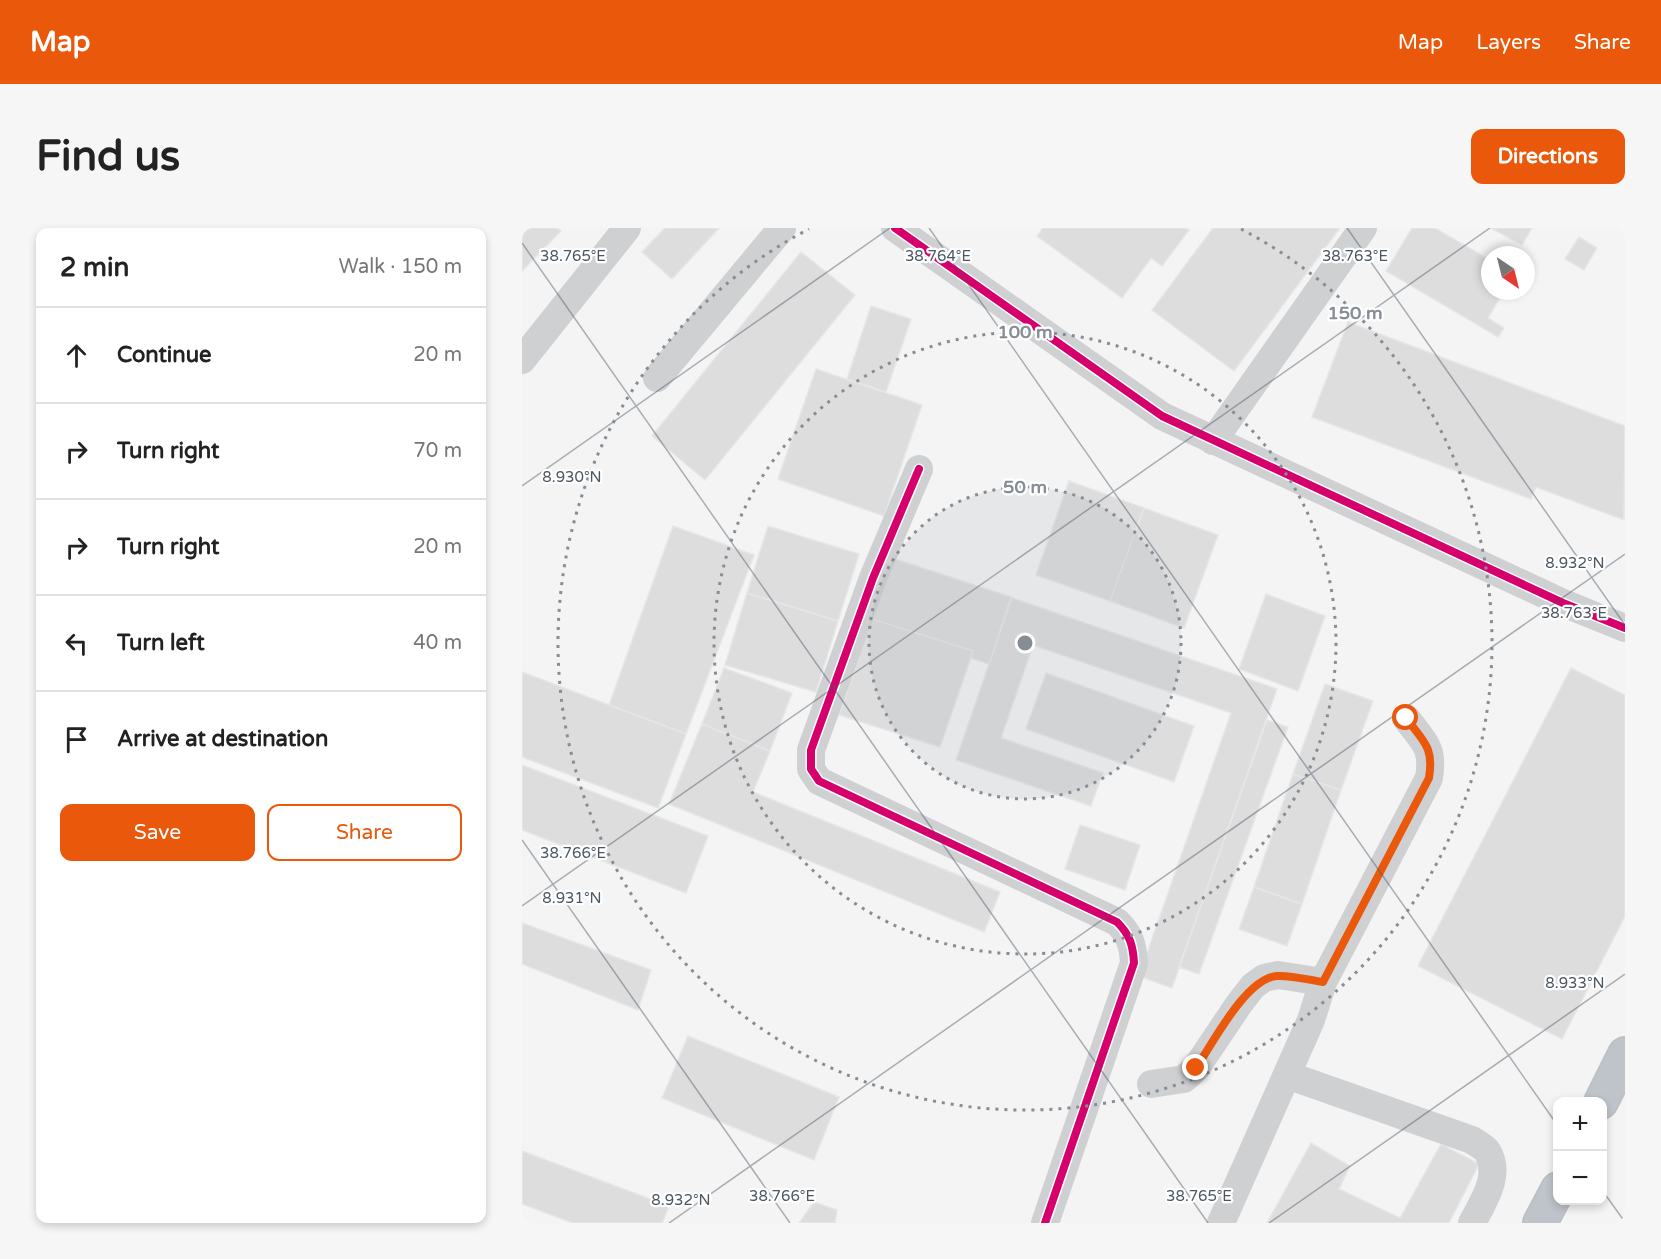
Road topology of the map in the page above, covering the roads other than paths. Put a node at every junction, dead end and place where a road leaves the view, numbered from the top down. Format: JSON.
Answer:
{"nodes":[{"id":1,"x":627,"y":228,"type":"edge"},
{"id":2,"x":782,"y":228,"type":"edge"},
{"id":3,"x":895,"y":228,"type":"edge"},
{"id":4,"x":1363,"y":228,"type":"edge"},
{"id":5,"x":522,"y":360,"type":"edge"},
{"id":6,"x":657,"y":378,"type":"dead end"},
{"id":7,"x":1213,"y":441,"type":"junction"},
{"id":8,"x":920,"y":469,"type":"dead end"},
{"id":9,"x":1625,"y":628,"type":"edge"},
{"id":10,"x":1406,"y":718,"type":"dead end"},
{"id":11,"x":1323,"y":982,"type":"junction"},
{"id":12,"x":1625,"y":1054,"type":"edge"},
{"id":13,"x":1287,"y":1075,"type":"junction"},
{"id":14,"x":1151,"y":1084,"type":"dead end"},
{"id":15,"x":1603,"y":1097,"type":"edge"},
{"id":16,"x":1553,"y":1197,"type":"edge"},
{"id":17,"x":1045,"y":1223,"type":"edge"},
{"id":18,"x":1221,"y":1223,"type":"edge"},
{"id":19,"x":1472,"y":1223,"type":"edge"},
{"id":20,"x":1540,"y":1223,"type":"edge"}],
"edges":[{"from":1,"to":5,"type":"street"},
{"from":2,"to":6,"type":"street"},
{"from":3,"to":7,"type":"street"},
{"from":4,"to":7,"type":"street"},
{"from":7,"to":9,"type":"street"},
{"from":8,"to":17,"type":"street"},
{"from":10,"to":11,"type":"street"},
{"from":11,"to":13,"type":"street"},
{"from":11,"to":14,"type":"street"},
{"from":12,"to":15,"type":"highway"},
{"from":13,"to":18,"type":"street"},
{"from":13,"to":19,"type":"street"},
{"from":16,"to":20,"type":"highway"}]}
